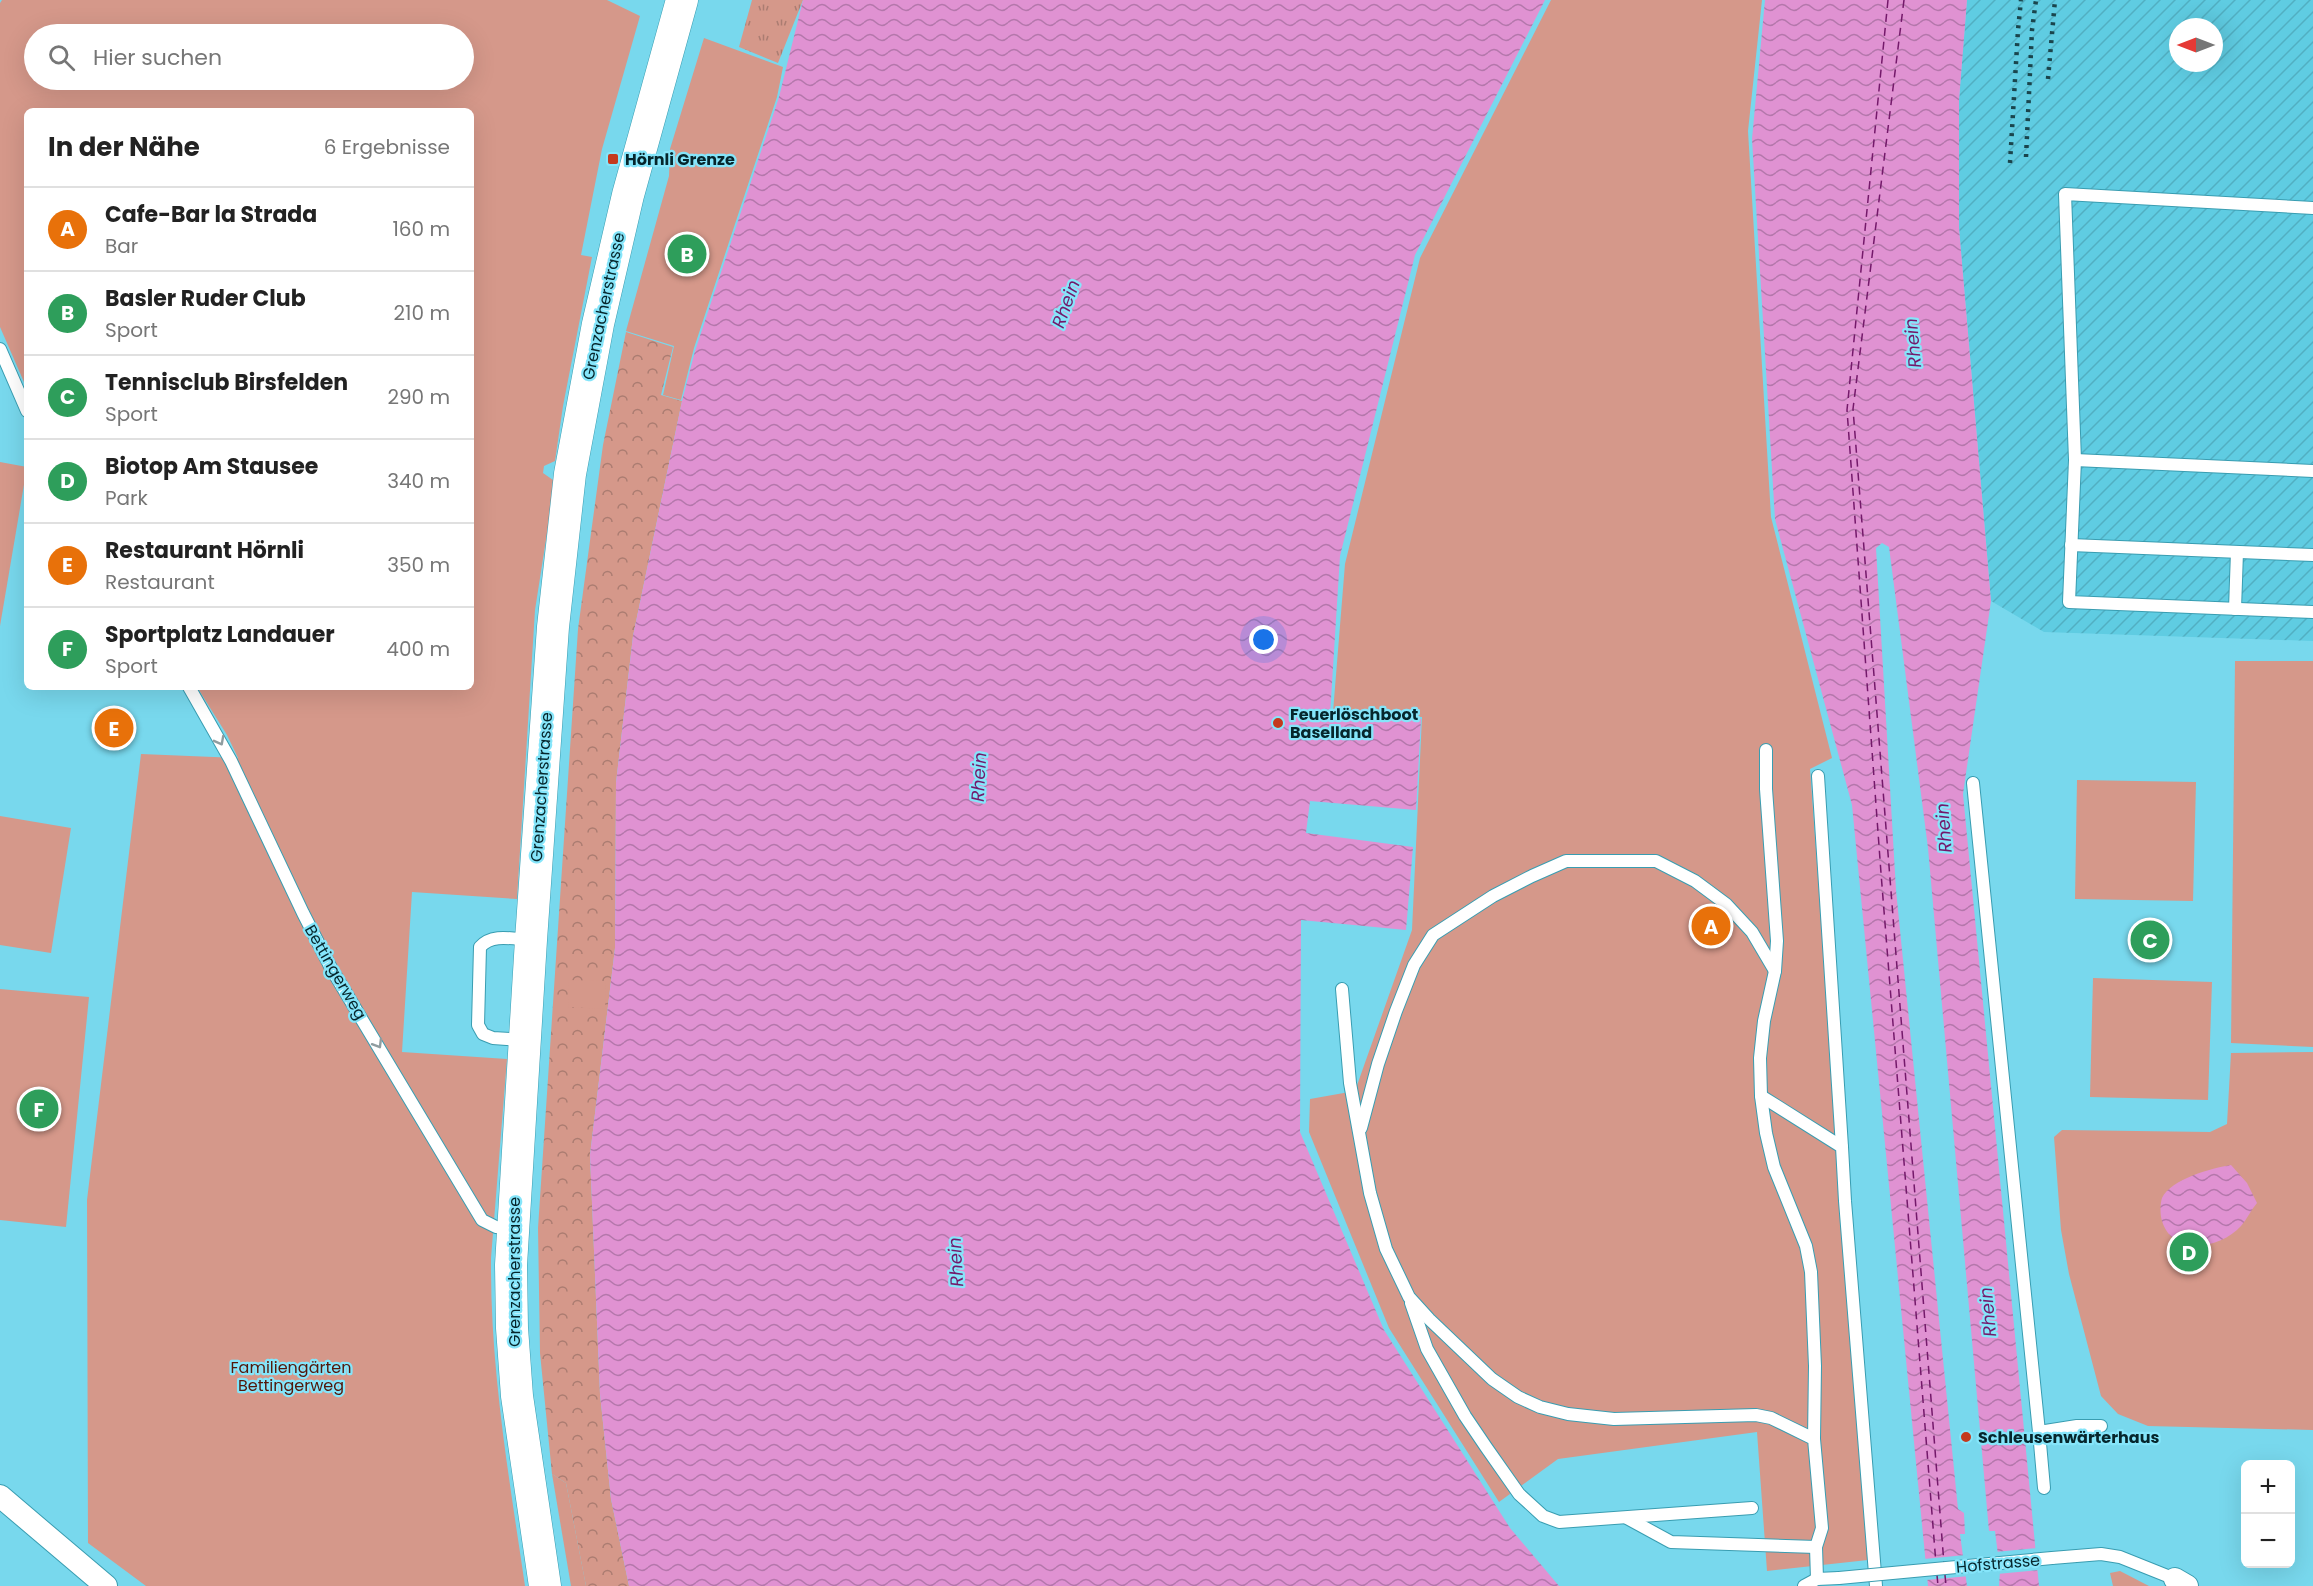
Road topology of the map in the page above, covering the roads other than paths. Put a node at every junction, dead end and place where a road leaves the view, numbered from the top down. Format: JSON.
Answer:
{"nodes":[{"id":1,"x":681,"y":0,"type":"edge"},
{"id":2,"x":2313,"y":208,"type":"edge"},
{"id":3,"x":0,"y":350,"type":"edge"},
{"id":4,"x":24,"y":404,"type":"edge"},
{"id":5,"x":2075,"y":460,"type":"junction"},
{"id":6,"x":2313,"y":471,"type":"edge"},
{"id":7,"x":2072,"y":545,"type":"junction"},
{"id":8,"x":2237,"y":552,"type":"junction"},
{"id":9,"x":2313,"y":555,"type":"edge"},
{"id":10,"x":2235,"y":609,"type":"junction"},
{"id":11,"x":2313,"y":612,"type":"edge"},
{"id":12,"x":191,"y":690,"type":"edge"},
{"id":13,"x":1766,"y":750,"type":"dead end"},
{"id":14,"x":1818,"y":776,"type":"dead end"},
{"id":15,"x":1973,"y":783,"type":"dead end"},
{"id":16,"x":531,"y":940,"type":"junction"},
{"id":17,"x":1775,"y":971,"type":"junction"},
{"id":18,"x":1342,"y":989,"type":"dead end"},
{"id":19,"x":524,"y":1040,"type":"junction"},
{"id":20,"x":1761,"y":1096,"type":"junction"},
{"id":21,"x":1360,"y":1132,"type":"junction"},
{"id":22,"x":1842,"y":1147,"type":"junction"},
{"id":23,"x":512,"y":1228,"type":"junction"},
{"id":24,"x":1409,"y":1297,"type":"junction"},
{"id":25,"x":2101,"y":1426,"type":"dead end"},
{"id":26,"x":2039,"y":1432,"type":"junction"},
{"id":27,"x":1814,"y":1439,"type":"junction"},
{"id":28,"x":2044,"y":1488,"type":"dead end"},
{"id":29,"x":0,"y":1496,"type":"edge"},
{"id":30,"x":1752,"y":1508,"type":"dead end"},
{"id":31,"x":1626,"y":1517,"type":"junction"},
{"id":32,"x":1816,"y":1547,"type":"junction"},
{"id":33,"x":1817,"y":1579,"type":"junction"},
{"id":34,"x":1835,"y":1580,"type":"edge"},
{"id":35,"x":2181,"y":1583,"type":"edge"},
{"id":36,"x":106,"y":1586,"type":"edge"},
{"id":37,"x":545,"y":1586,"type":"edge"},
{"id":38,"x":1804,"y":1586,"type":"edge"},
{"id":39,"x":1876,"y":1586,"type":"edge"}],
"edges":[{"from":1,"to":16,"type":"main road","name":"Grenzacherstrasse"},
{"from":2,"to":5,"type":"lane"},
{"from":3,"to":4,"type":"lane"},
{"from":5,"to":6,"type":"lane"},
{"from":5,"to":7,"type":"lane"},
{"from":7,"to":8,"type":"lane"},
{"from":7,"to":10,"type":"lane"},
{"from":8,"to":9,"type":"lane"},
{"from":8,"to":10,"type":"lane"},
{"from":10,"to":11,"type":"lane"},
{"from":12,"to":23,"type":"lane","name":"Bettingerweg","one_way":true},
{"from":13,"to":17,"type":"lane"},
{"from":14,"to":22,"type":"lane"},
{"from":15,"to":26,"type":"lane"},
{"from":16,"to":19,"type":"main road","name":"Grenzacherstrasse"},
{"from":16,"to":19,"type":"lane"},
{"from":17,"to":20,"type":"lane"},
{"from":17,"to":21,"type":"lane"},
{"from":18,"to":21,"type":"lane"},
{"from":19,"to":23,"type":"main road","name":"Grenzacherstrasse"},
{"from":20,"to":22,"type":"lane"},
{"from":20,"to":27,"type":"lane"},
{"from":21,"to":24,"type":"lane"},
{"from":22,"to":39,"type":"lane"},
{"from":23,"to":37,"type":"main road","name":"Grenzacherstrasse"},
{"from":24,"to":27,"type":"lane"},
{"from":24,"to":31,"type":"lane"},
{"from":25,"to":26,"type":"lane"},
{"from":26,"to":28,"type":"lane"},
{"from":27,"to":32,"type":"lane"},
{"from":29,"to":36,"type":"street"},
{"from":30,"to":31,"type":"lane"},
{"from":31,"to":32,"type":"lane"},
{"from":32,"to":33,"type":"lane"},
{"from":33,"to":34,"type":"lane","name":"Hofstrasse"},
{"from":33,"to":38,"type":"lane","name":"Hofstrasse"},
{"from":34,"to":35,"type":"lane","name":"Hofstrasse","bridge":true}]}
